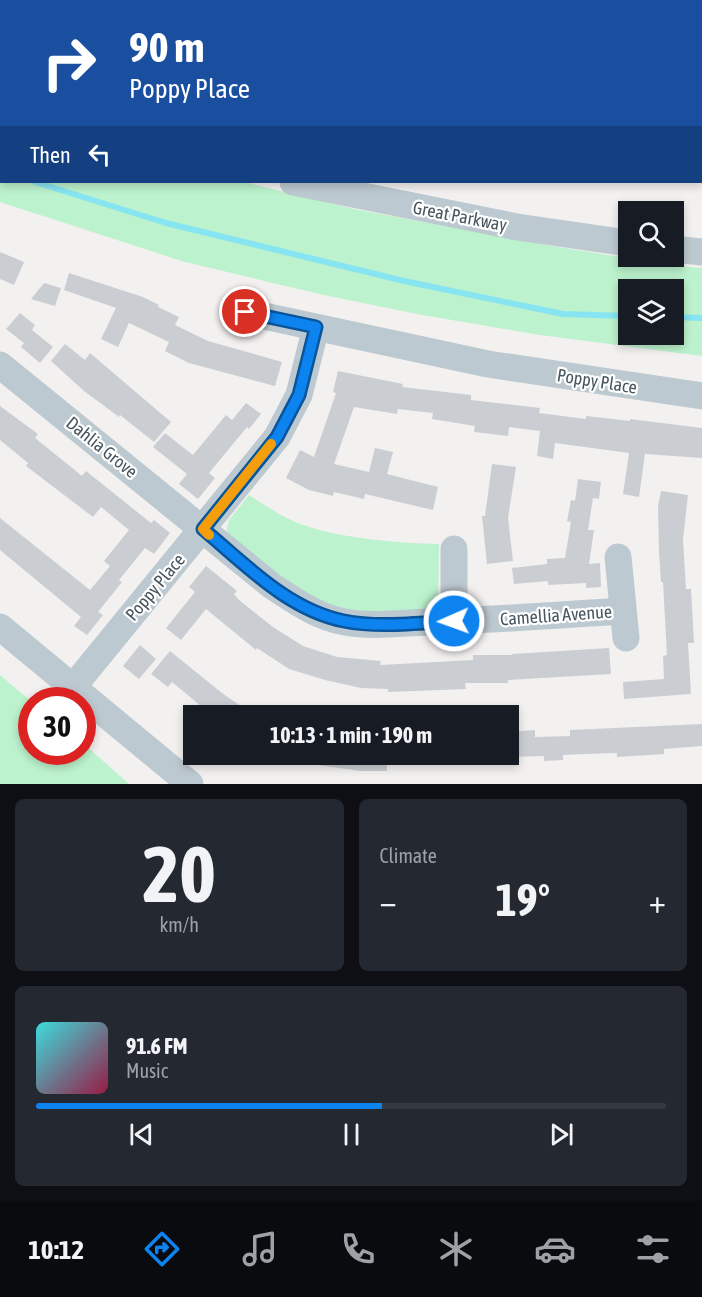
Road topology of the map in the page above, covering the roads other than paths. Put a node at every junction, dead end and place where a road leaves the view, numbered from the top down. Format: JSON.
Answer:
{"nodes":[{"id":1,"x":298,"y":183,"type":"edge"},
{"id":2,"x":618,"y":242,"type":"edge"},
{"id":3,"x":684,"y":250,"type":"edge"},
{"id":4,"x":702,"y":252,"type":"edge"},
{"id":5,"x":245,"y":312,"type":"dead end"},
{"id":6,"x":316,"y":327,"type":"junction"},
{"id":7,"x":0,"y":365,"type":"edge"},
{"id":8,"x":702,"y":396,"type":"edge"},
{"id":9,"x":203,"y":529,"type":"junction"},
{"id":10,"x":454,"y":549,"type":"dead end"},
{"id":11,"x":618,"y":557,"type":"dead end"},
{"id":12,"x":623,"y":610,"type":"junction"},
{"id":13,"x":454,"y":621,"type":"junction"},
{"id":14,"x":0,"y":627,"type":"edge"},
{"id":15,"x":626,"y":638,"type":"dead end"},
{"id":16,"x":73,"y":687,"type":"joint"},
{"id":17,"x":96,"y":706,"type":"edge"},
{"id":18,"x":190,"y":784,"type":"edge"}],
"edges":[{"from":1,"to":2,"type":"street","name":"Great Parkway"},
{"from":3,"to":4,"type":"street"},
{"from":5,"to":6,"type":"street","name":"Poppy Place"},
{"from":6,"to":8,"type":"street","name":"Poppy Place"},
{"from":6,"to":9,"type":"street","name":"Poppy Place"},
{"from":7,"to":9,"type":"street","name":"Dahlia Grove"},
{"from":9,"to":13,"type":"street","name":"Camellia Avenue"},
{"from":9,"to":16,"type":"street","name":"Poppy Place"},
{"from":10,"to":13,"type":"street"},
{"from":11,"to":12,"type":"street","name":"Camellia Avenue"},
{"from":12,"to":13,"type":"street","name":"Camellia Avenue"},
{"from":12,"to":15,"type":"street","name":"Camellia Avenue"},
{"from":14,"to":16,"type":"street"},
{"from":17,"to":18,"type":"street"}]}
